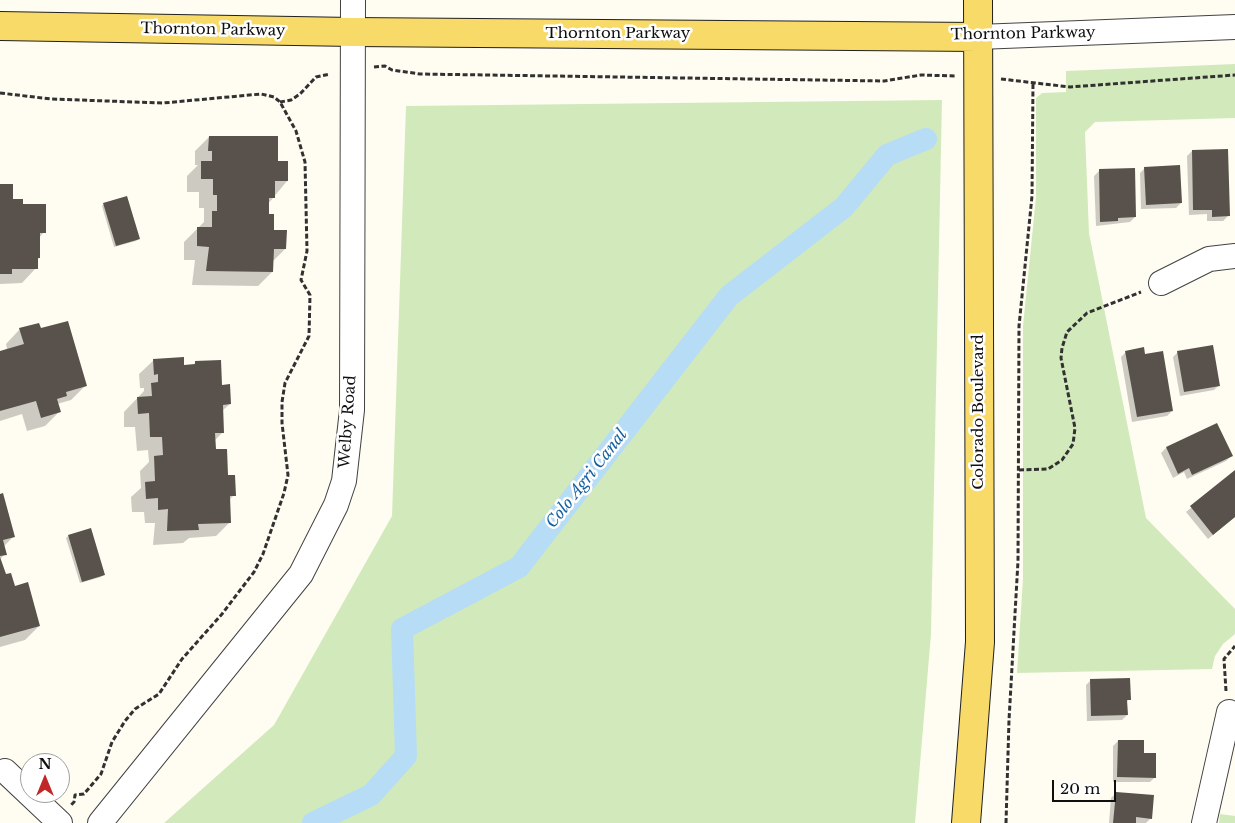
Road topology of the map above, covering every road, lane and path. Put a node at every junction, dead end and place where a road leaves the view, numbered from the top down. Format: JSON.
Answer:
{"nodes":[{"id":1,"x":353,"y":0,"type":"edge"},
{"id":2,"x":978,"y":0,"type":"edge"},
{"id":3,"x":0,"y":26,"type":"edge"},
{"id":4,"x":1235,"y":27,"type":"edge"},
{"id":5,"x":353,"y":32,"type":"junction"},
{"id":6,"x":978,"y":37,"type":"junction"},
{"id":7,"x":385,"y":66,"type":"dead end"},
{"id":8,"x":921,"y":75,"type":"dead end"},
{"id":9,"x":1235,"y":75,"type":"edge"},
{"id":10,"x":316,"y":77,"type":"dead end"},
{"id":11,"x":0,"y":93,"type":"edge"},
{"id":12,"x":280,"y":102,"type":"junction"},
{"id":13,"x":1235,"y":256,"type":"edge"},
{"id":14,"x":1161,"y":283,"type":"joint"},
{"id":15,"x":1018,"y":470,"type":"junction"},
{"id":16,"x":1235,"y":646,"type":"edge"},
{"id":17,"x":1229,"y":712,"type":"joint"},
{"id":18,"x":5,"y":771,"type":"dead end"},
{"id":19,"x":74,"y":802,"type":"dead end"},
{"id":20,"x":60,"y":823,"type":"edge"},
{"id":21,"x":100,"y":823,"type":"edge"},
{"id":22,"x":966,"y":823,"type":"edge"},
{"id":23,"x":1006,"y":823,"type":"edge"},
{"id":24,"x":1204,"y":823,"type":"edge"}],
"edges":[{"from":1,"to":5,"type":"street","name":"Welby Road"},
{"from":2,"to":6,"type":"main road","name":"Colorado Boulevard"},
{"from":3,"to":5,"type":"main road","name":"Thornton Parkway"},
{"from":4,"to":6,"type":"street","name":"Thornton Parkway"},
{"from":5,"to":6,"type":"main road","name":"Thornton Parkway"},
{"from":5,"to":21,"type":"street","name":"Welby Road"},
{"from":6,"to":22,"type":"main road","name":"Colorado Boulevard"},
{"from":7,"to":8,"type":"path"},
{"from":9,"to":15,"type":"path"},
{"from":10,"to":12,"type":"path"},
{"from":11,"to":12,"type":"path"},
{"from":12,"to":19,"type":"path"},
{"from":13,"to":14,"type":"street"},
{"from":14,"to":15,"type":"path"},
{"from":15,"to":23,"type":"path"},
{"from":16,"to":17,"type":"path"},
{"from":17,"to":24,"type":"street"},
{"from":18,"to":20,"type":"street"}]}
